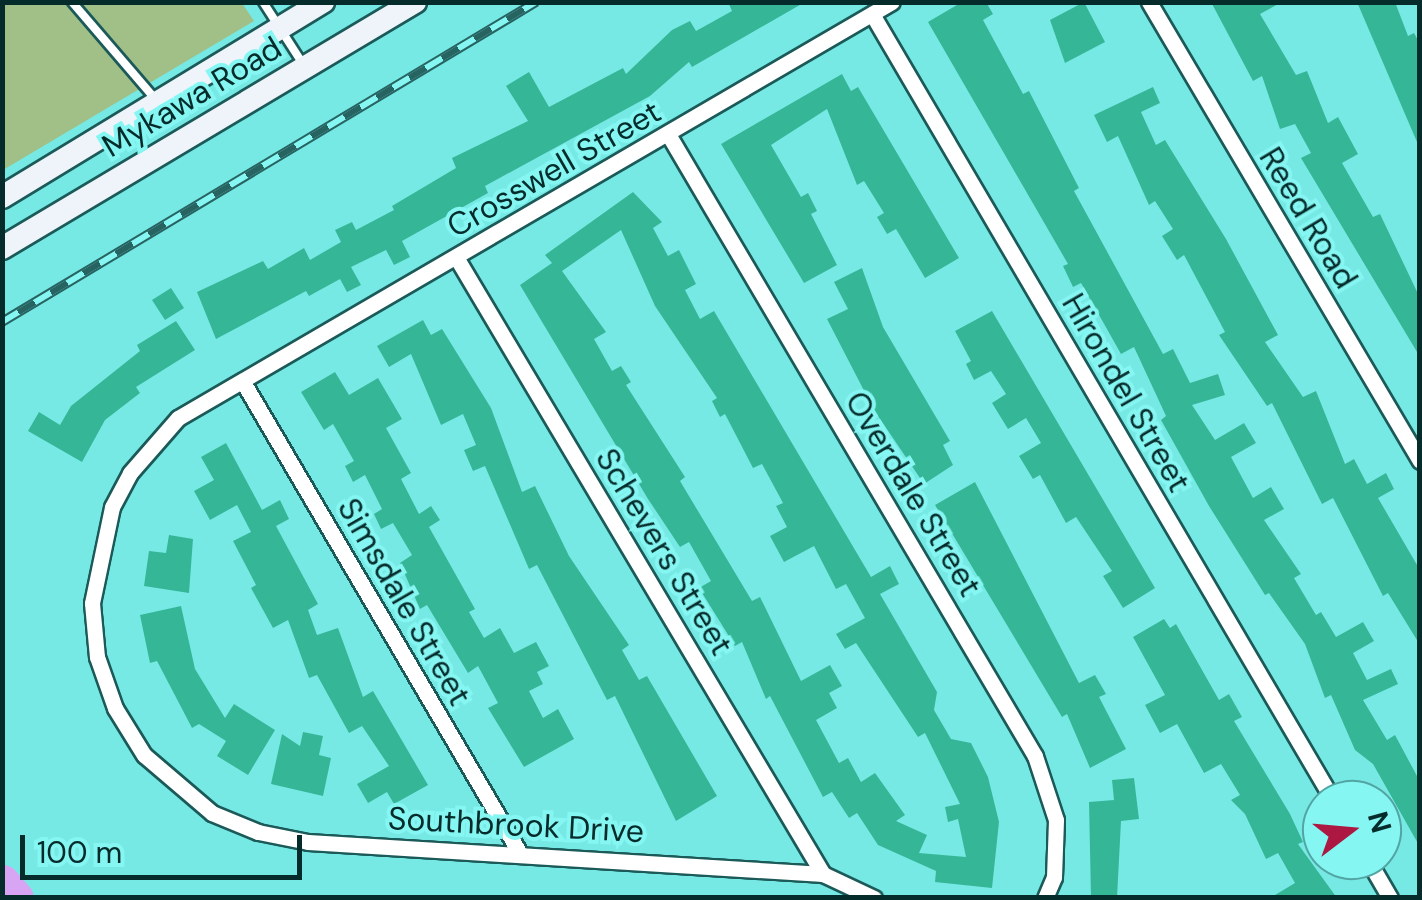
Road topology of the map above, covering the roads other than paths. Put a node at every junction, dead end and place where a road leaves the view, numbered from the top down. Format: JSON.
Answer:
{"nodes":[{"id":1,"x":72,"y":2,"type":"edge"},
{"id":2,"x":263,"y":2,"type":"edge"},
{"id":3,"x":323,"y":2,"type":"edge"},
{"id":4,"x":415,"y":2,"type":"edge"},
{"id":5,"x":892,"y":2,"type":"edge"},
{"id":6,"x":1149,"y":2,"type":"edge"},
{"id":7,"x":872,"y":14,"type":"junction"},
{"id":8,"x":280,"y":28,"type":"junction"},
{"id":9,"x":306,"y":68,"type":"junction"},
{"id":10,"x":158,"y":103,"type":"junction"},
{"id":11,"x":668,"y":134,"type":"junction"},
{"id":12,"x":2,"y":197,"type":"edge"},
{"id":13,"x":2,"y":248,"type":"edge"},
{"id":14,"x":456,"y":257,"type":"junction"},
{"id":15,"x":243,"y":382,"type":"junction"},
{"id":16,"x":1420,"y":462,"type":"edge"},
{"id":17,"x":1321,"y":780,"type":"edge"},
{"id":18,"x":518,"y":850,"type":"junction"},
{"id":19,"x":823,"y":874,"type":"junction"},
{"id":20,"x":874,"y":898,"type":"edge"},
{"id":21,"x":1045,"y":898,"type":"edge"}],
"edges":[{"from":1,"to":10,"type":"lane"},
{"from":2,"to":8,"type":"lane"},
{"from":3,"to":8,"type":"main road","name":"Mykawa Road"},
{"from":4,"to":9,"type":"main road","name":"Mykawa Road"},
{"from":5,"to":7,"type":"street","name":"Crosswell Street"},
{"from":6,"to":16,"type":"street","name":"Reed Road"},
{"from":7,"to":11,"type":"street","name":"Crosswell Street"},
{"from":7,"to":17,"type":"street","name":"Hirondel Street"},
{"from":8,"to":9,"type":"lane"},
{"from":8,"to":10,"type":"main road","name":"Mykawa Road"},
{"from":9,"to":13,"type":"main road","name":"Mykawa Road"},
{"from":10,"to":12,"type":"main road","name":"Mykawa Road"},
{"from":11,"to":14,"type":"street","name":"Crosswell Street"},
{"from":11,"to":21,"type":"street","name":"Overdale Street"},
{"from":14,"to":15,"type":"street","name":"Crosswell Street"},
{"from":14,"to":19,"type":"street","name":"Schevers Street"},
{"from":15,"to":18,"type":"street","name":"Simsdale Street"},
{"from":15,"to":18,"type":"street","name":"Southbrook Drive"},
{"from":18,"to":19,"type":"street","name":"Southbrook Drive"},
{"from":19,"to":20,"type":"street","name":"Southbrook Drive"}]}
